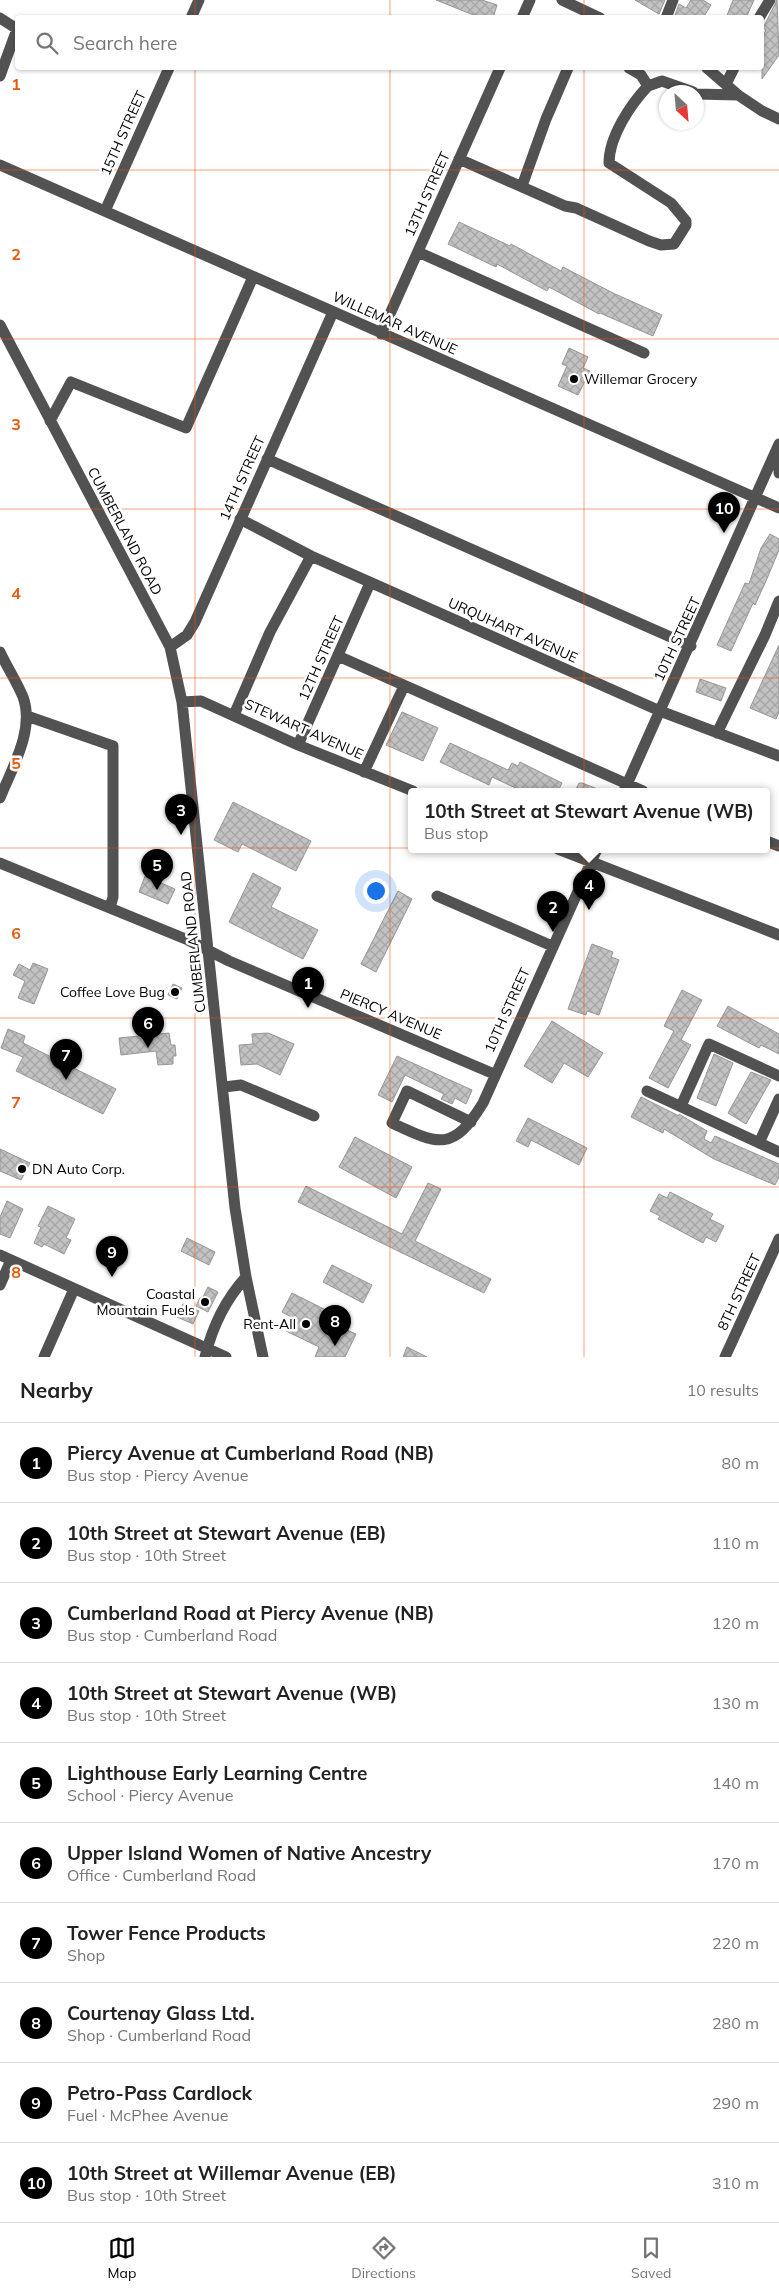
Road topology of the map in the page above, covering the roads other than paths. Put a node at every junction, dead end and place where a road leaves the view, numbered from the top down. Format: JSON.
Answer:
{"nodes":[{"id":1,"x":199,"y":0,"type":"edge"},
{"id":2,"x":530,"y":0,"type":"edge"},
{"id":3,"x":562,"y":0,"type":"edge"},
{"id":4,"x":673,"y":0,"type":"edge"},
{"id":5,"x":770,"y":0,"type":"edge"},
{"id":6,"x":192,"y":15,"type":"edge"},
{"id":7,"x":523,"y":15,"type":"edge"},
{"id":8,"x":594,"y":15,"type":"edge"},
{"id":9,"x":667,"y":15,"type":"edge"},
{"id":10,"x":761,"y":15,"type":"edge"},
{"id":11,"x":0,"y":18,"type":"edge"},
{"id":12,"x":15,"y":28,"type":"edge"},
{"id":13,"x":15,"y":35,"type":"edge"},
{"id":14,"x":168,"y":70,"type":"edge"},
{"id":15,"x":499,"y":70,"type":"edge"},
{"id":16,"x":567,"y":70,"type":"edge"},
{"id":17,"x":632,"y":70,"type":"edge"},
{"id":18,"x":708,"y":70,"type":"edge"},
{"id":19,"x":733,"y":70,"type":"edge"},
{"id":20,"x":0,"y":76,"type":"edge"},
{"id":21,"x":726,"y":84,"type":"junction"},
{"id":22,"x":673,"y":85,"type":"edge"},
{"id":23,"x":648,"y":86,"type":"junction"},
{"id":24,"x":704,"y":94,"type":"edge"},
{"id":25,"x":738,"y":94,"type":"junction"},
{"id":26,"x":779,"y":119,"type":"edge"},
{"id":27,"x":459,"y":159,"type":"junction"},
{"id":28,"x":0,"y":165,"type":"edge"},
{"id":29,"x":522,"y":186,"type":"junction"},
{"id":30,"x":105,"y":211,"type":"junction"},
{"id":31,"x":418,"y":252,"type":"junction"},
{"id":32,"x":254,"y":277,"type":"junction"},
{"id":33,"x":333,"y":312,"type":"junction"},
{"id":34,"x":0,"y":325,"type":"edge"},
{"id":35,"x":381,"y":334,"type":"junction"},
{"id":36,"x":644,"y":353,"type":"dead end"},
{"id":37,"x":50,"y":421,"type":"junction"},
{"id":38,"x":779,"y":444,"type":"edge"},
{"id":39,"x":779,"y":458,"type":"edge"},
{"id":40,"x":267,"y":459,"type":"junction"},
{"id":41,"x":779,"y":473,"type":"edge"},
{"id":42,"x":755,"y":498,"type":"junction"},
{"id":43,"x":779,"y":508,"type":"edge"},
{"id":44,"x":240,"y":519,"type":"junction"},
{"id":45,"x":311,"y":556,"type":"junction"},
{"id":46,"x":370,"y":582,"type":"junction"},
{"id":47,"x":779,"y":601,"type":"edge"},
{"id":48,"x":691,"y":646,"type":"junction"},
{"id":49,"x":170,"y":648,"type":"junction"},
{"id":50,"x":0,"y":652,"type":"edge"},
{"id":51,"x":338,"y":656,"type":"junction"},
{"id":52,"x":404,"y":686,"type":"junction"},
{"id":53,"x":182,"y":702,"type":"junction"},
{"id":54,"x":660,"y":711,"type":"junction"},
{"id":55,"x":234,"y":714,"type":"junction"},
{"id":56,"x":27,"y":716,"type":"junction"},
{"id":57,"x":717,"y":733,"type":"junction"},
{"id":58,"x":298,"y":745,"type":"junction"},
{"id":59,"x":778,"y":754,"type":"edge"},
{"id":60,"x":364,"y":772,"type":"junction"},
{"id":61,"x":626,"y":788,"type":"edge"},
{"id":62,"x":408,"y":789,"type":"edge"},
{"id":63,"x":0,"y":798,"type":"edge"},
{"id":64,"x":568,"y":853,"type":"edge"},
{"id":65,"x":595,"y":853,"type":"edge"},
{"id":66,"x":591,"y":862,"type":"junction"},
{"id":67,"x":0,"y":863,"type":"edge"},
{"id":68,"x":436,"y":896,"type":"dead end"},
{"id":69,"x":110,"y":908,"type":"junction"},
{"id":70,"x":779,"y":936,"type":"edge"},
{"id":71,"x":552,"y":946,"type":"junction"},
{"id":72,"x":208,"y":952,"type":"junction"},
{"id":73,"x":494,"y":1074,"type":"junction"},
{"id":74,"x":779,"y":1076,"type":"edge"},
{"id":75,"x":224,"y":1087,"type":"junction"},
{"id":76,"x":647,"y":1091,"type":"dead end"},
{"id":77,"x":779,"y":1099,"type":"edge"},
{"id":78,"x":681,"y":1106,"type":"junction"},
{"id":79,"x":314,"y":1116,"type":"dead end"},
{"id":80,"x":471,"y":1122,"type":"junction"},
{"id":81,"x":759,"y":1143,"type":"junction"},
{"id":82,"x":779,"y":1152,"type":"edge"},
{"id":83,"x":778,"y":1246,"type":"edge"},
{"id":84,"x":0,"y":1255,"type":"edge"},
{"id":85,"x":11,"y":1260,"type":"junction"},
{"id":86,"x":246,"y":1277,"type":"junction"},
{"id":87,"x":0,"y":1285,"type":"edge"},
{"id":88,"x":74,"y":1289,"type":"junction"},
{"id":89,"x":206,"y":1353,"type":"edge"},
{"id":90,"x":44,"y":1357,"type":"edge"},
{"id":91,"x":226,"y":1357,"type":"edge"},
{"id":92,"x":263,"y":1357,"type":"edge"},
{"id":93,"x":725,"y":1357,"type":"edge"}],
"edges":[{"from":1,"to":6,"type":"street"},
{"from":2,"to":7,"type":"street"},
{"from":3,"to":8,"type":"street"},
{"from":4,"to":9,"type":"street"},
{"from":5,"to":10,"type":"street"},
{"from":11,"to":12,"type":"street"},
{"from":13,"to":20,"type":"street"},
{"from":14,"to":30,"type":"street","name":"15TH STREET"},
{"from":15,"to":27,"type":"street","name":"13TH STREET"},
{"from":16,"to":29,"type":"street"},
{"from":17,"to":23,"type":"street"},
{"from":18,"to":21,"type":"street"},
{"from":19,"to":21,"type":"street"},
{"from":21,"to":25,"type":"street"},
{"from":22,"to":23,"type":"street"},
{"from":23,"to":29,"type":"street"},
{"from":24,"to":25,"type":"street"},
{"from":25,"to":26,"type":"street"},
{"from":27,"to":29,"type":"street"},
{"from":27,"to":31,"type":"street","name":"13TH STREET"},
{"from":28,"to":30,"type":"street","name":"WILLEMAR AVENUE"},
{"from":30,"to":32,"type":"street","name":"WILLEMAR AVENUE"},
{"from":31,"to":35,"type":"street","name":"13TH STREET"},
{"from":31,"to":36,"type":"street"},
{"from":32,"to":33,"type":"street","name":"WILLEMAR AVENUE"},
{"from":32,"to":37,"type":"street"},
{"from":33,"to":35,"type":"street","name":"WILLEMAR AVENUE"},
{"from":33,"to":40,"type":"street","name":"14TH STREET"},
{"from":34,"to":37,"type":"street","name":"CUMBERLAND ROAD"},
{"from":35,"to":42,"type":"street","name":"WILLEMAR AVENUE"},
{"from":37,"to":49,"type":"street","name":"CUMBERLAND ROAD"},
{"from":38,"to":42,"type":"street","name":"10TH STREET"},
{"from":39,"to":41,"type":"street"},
{"from":40,"to":44,"type":"street","name":"14TH STREET"},
{"from":40,"to":48,"type":"street"},
{"from":42,"to":43,"type":"street","name":"WILLEMAR AVENUE"},
{"from":42,"to":48,"type":"street","name":"10TH STREET"},
{"from":44,"to":45,"type":"street","name":"URQUHART AVENUE"},
{"from":44,"to":49,"type":"street","name":"14TH STREET"},
{"from":45,"to":46,"type":"street","name":"URQUHART AVENUE"},
{"from":45,"to":55,"type":"street"},
{"from":46,"to":51,"type":"street","name":"12TH STREET"},
{"from":46,"to":54,"type":"street","name":"URQUHART AVENUE"},
{"from":47,"to":57,"type":"street"},
{"from":48,"to":54,"type":"street","name":"10TH STREET"},
{"from":49,"to":53,"type":"street","name":"CUMBERLAND ROAD"},
{"from":50,"to":56,"type":"street"},
{"from":51,"to":52,"type":"street"},
{"from":51,"to":58,"type":"street","name":"12TH STREET"},
{"from":52,"to":60,"type":"street"},
{"from":52,"to":61,"type":"street"},
{"from":53,"to":55,"type":"street","name":"STEWART AVENUE"},
{"from":53,"to":72,"type":"street","name":"CUMBERLAND ROAD"},
{"from":54,"to":57,"type":"street","name":"URQUHART AVENUE"},
{"from":54,"to":61,"type":"street","name":"10TH STREET"},
{"from":55,"to":58,"type":"street","name":"STEWART AVENUE"},
{"from":56,"to":63,"type":"street"},
{"from":56,"to":69,"type":"street"},
{"from":57,"to":59,"type":"street","name":"URQUHART AVENUE"},
{"from":58,"to":60,"type":"street","name":"STEWART AVENUE"},
{"from":60,"to":62,"type":"street","name":"STEWART AVENUE"},
{"from":64,"to":66,"type":"street"},
{"from":65,"to":66,"type":"street","name":"10TH STREET"},
{"from":66,"to":70,"type":"street"},
{"from":66,"to":71,"type":"street","name":"10TH STREET"},
{"from":67,"to":69,"type":"street","name":"PIERCY AVENUE"},
{"from":68,"to":71,"type":"street"},
{"from":69,"to":72,"type":"street","name":"PIERCY AVENUE"},
{"from":71,"to":73,"type":"street","name":"10TH STREET"},
{"from":72,"to":73,"type":"street","name":"PIERCY AVENUE"},
{"from":72,"to":75,"type":"street","name":"CUMBERLAND ROAD"},
{"from":73,"to":80,"type":"street","name":"10TH STREET"},
{"from":74,"to":78,"type":"street"},
{"from":75,"to":79,"type":"street"},
{"from":75,"to":86,"type":"street","name":"CUMBERLAND ROAD"},
{"from":76,"to":78,"type":"street"},
{"from":77,"to":81,"type":"street"},
{"from":78,"to":81,"type":"street"},
{"from":80,"to":80,"type":"street"},
{"from":81,"to":82,"type":"street"},
{"from":83,"to":93,"type":"street","name":"8TH STREET"},
{"from":84,"to":85,"type":"street"},
{"from":85,"to":87,"type":"street"},
{"from":85,"to":88,"type":"street"},
{"from":86,"to":89,"type":"street"},
{"from":86,"to":92,"type":"street","name":"CUMBERLAND ROAD"},
{"from":88,"to":89,"type":"street"},
{"from":88,"to":90,"type":"street"},
{"from":89,"to":91,"type":"street"}]}
